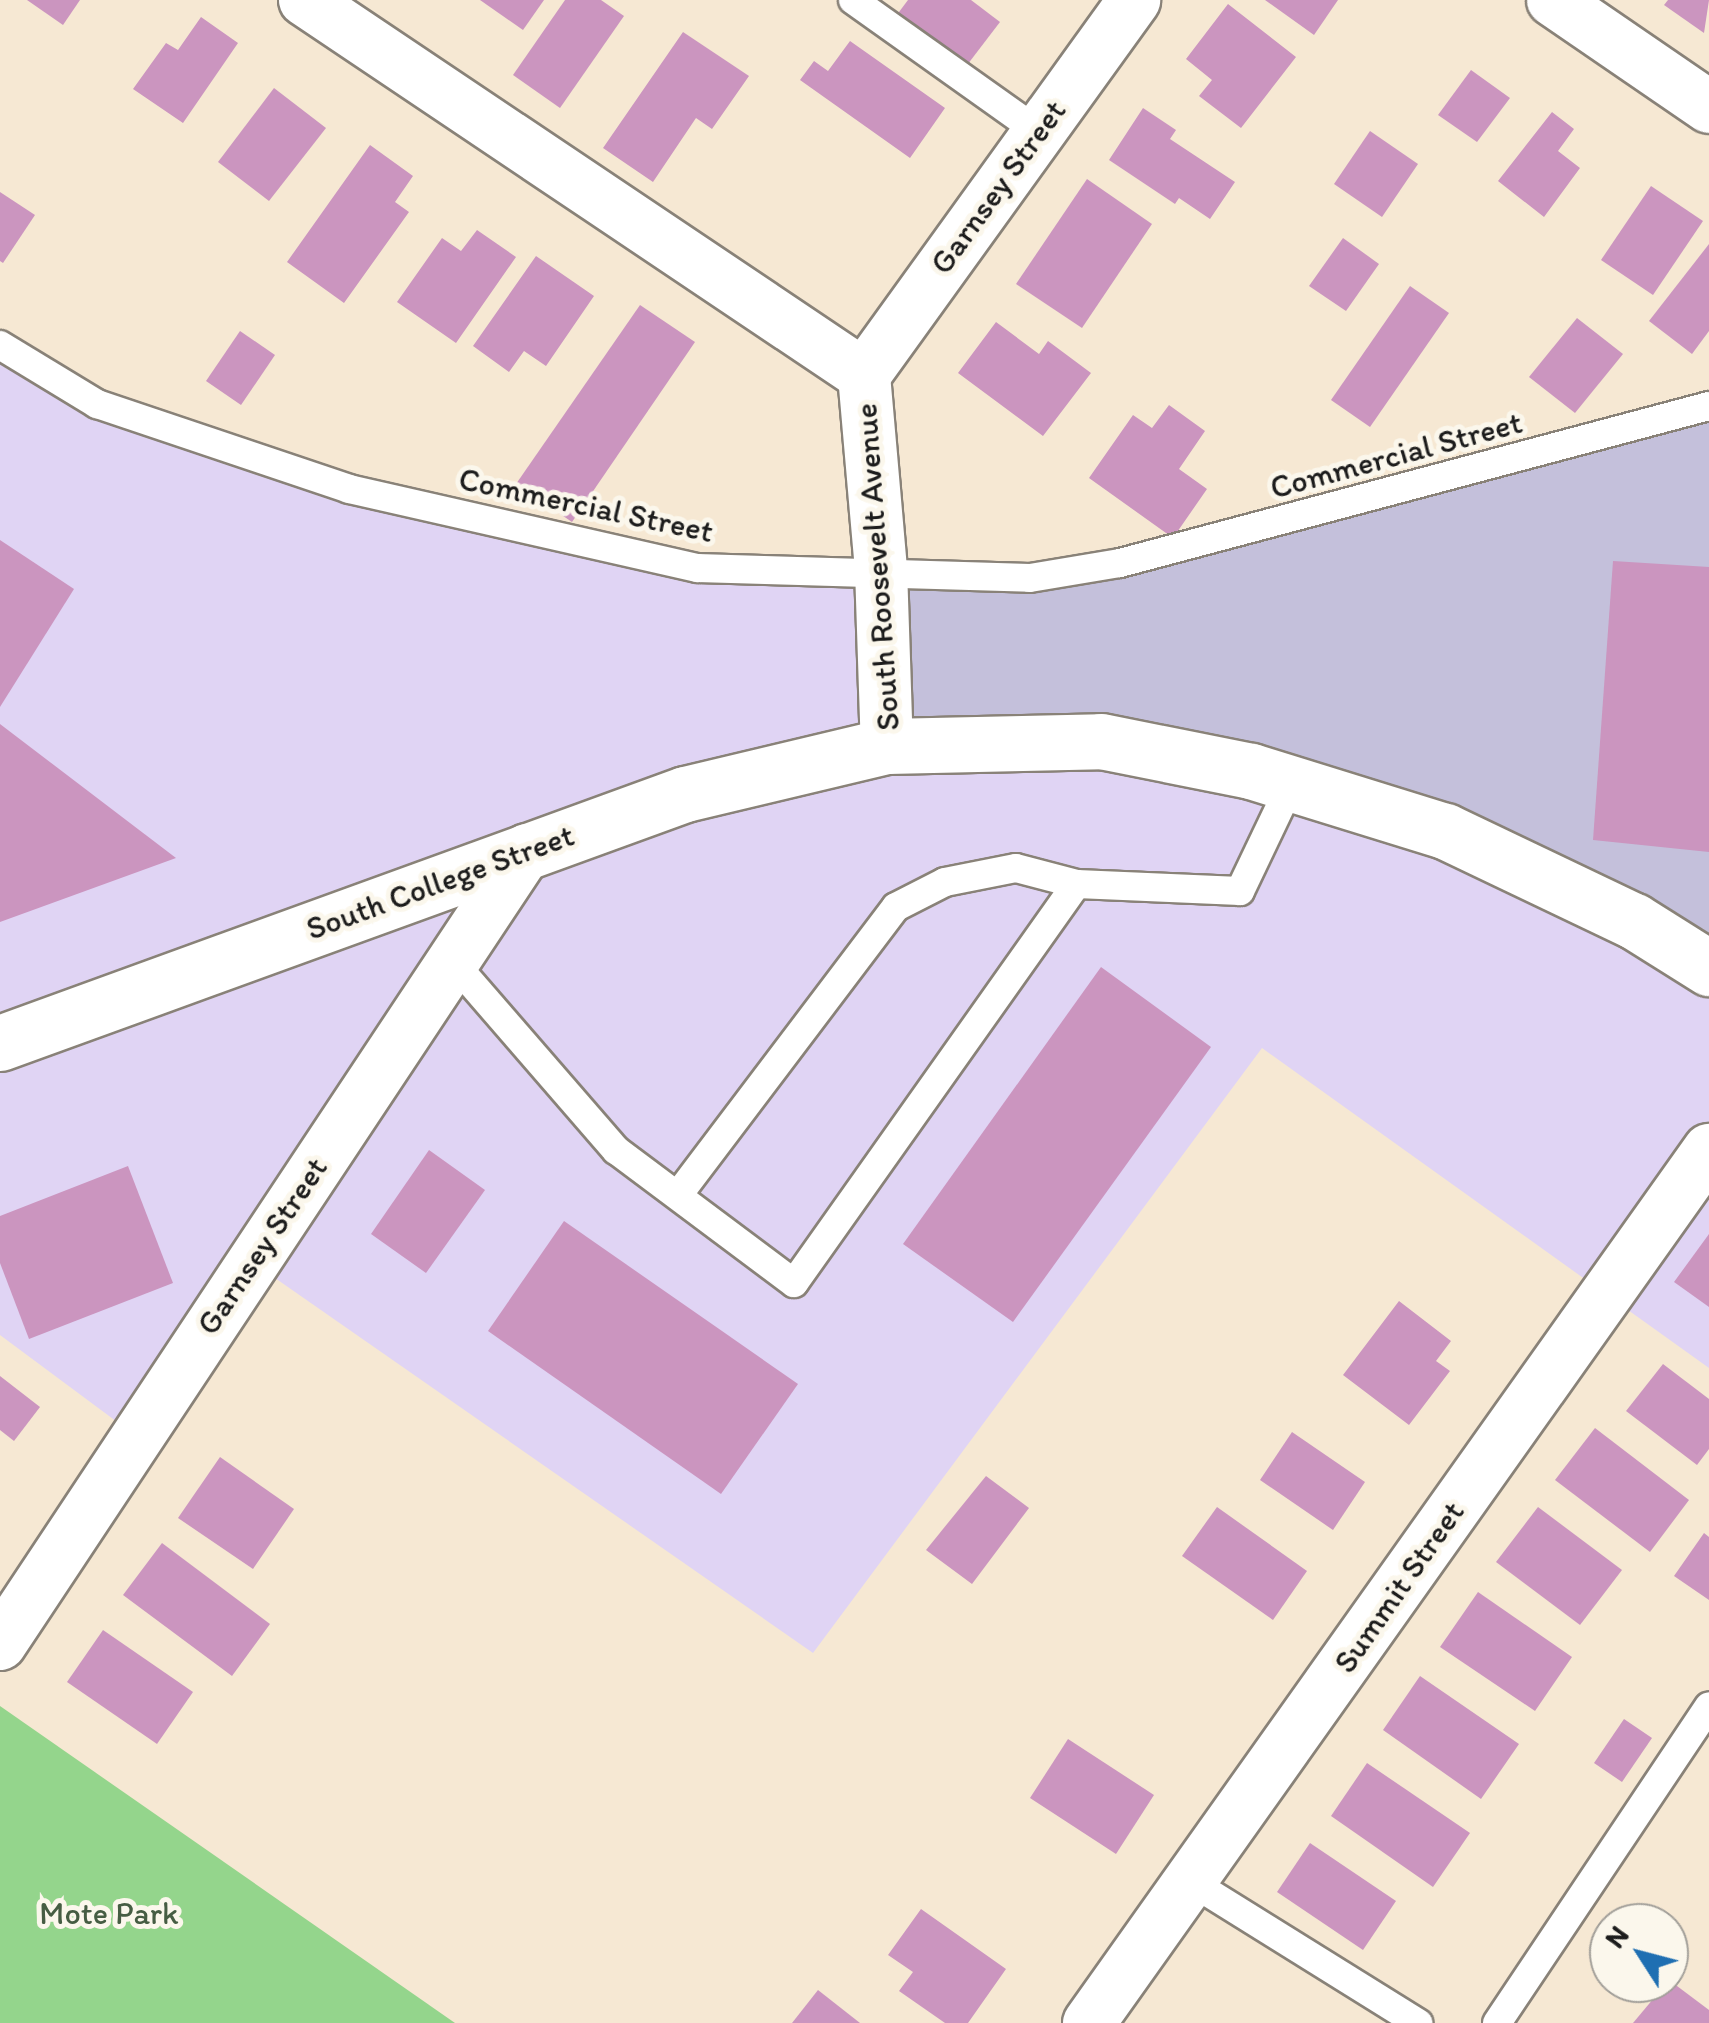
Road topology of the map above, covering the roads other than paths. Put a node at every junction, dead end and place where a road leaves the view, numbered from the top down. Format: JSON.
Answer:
{"nodes":[{"id":1,"x":306,"y":0,"type":"edge"},
{"id":2,"x":854,"y":0,"type":"edge"},
{"id":3,"x":1134,"y":0,"type":"edge"},
{"id":4,"x":1552,"y":0,"type":"edge"},
{"id":5,"x":1709,"y":107,"type":"edge"},
{"id":6,"x":1037,"y":131,"type":"junction"},
{"id":7,"x":0,"y":345,"type":"edge"},
{"id":8,"x":864,"y":376,"type":"junction"},
{"id":9,"x":1709,"y":406,"type":"edge"},
{"id":10,"x":881,"y":569,"type":"junction"},
{"id":11,"x":887,"y":746,"type":"junction"},
{"id":12,"x":1291,"y":784,"type":"junction"},
{"id":13,"x":528,"y":850,"type":"junction"},
{"id":14,"x":1077,"y":884,"type":"junction"},
{"id":15,"x":453,"y":962,"type":"junction"},
{"id":16,"x":1709,"y":968,"type":"edge"},
{"id":17,"x":0,"y":1043,"type":"edge"},
{"id":18,"x":1709,"y":1150,"type":"edge"},
{"id":19,"x":678,"y":1196,"type":"junction"},
{"id":20,"x":0,"y":1644,"type":"edge"},
{"id":21,"x":1709,"y":1706,"type":"edge"},
{"id":22,"x":1190,"y":1881,"type":"junction"},
{"id":23,"x":1089,"y":2023,"type":"edge"},
{"id":24,"x":1418,"y":2023,"type":"edge"},
{"id":25,"x":1496,"y":2023,"type":"edge"}],
"edges":[{"from":1,"to":8,"type":"street","name":"South Roosevelt Avenue"},
{"from":2,"to":6,"type":"lane"},
{"from":3,"to":6,"type":"street","name":"Garnsey Street"},
{"from":4,"to":5,"type":"street"},
{"from":6,"to":8,"type":"street","name":"Garnsey Street"},
{"from":7,"to":10,"type":"lane","name":"Commercial Street"},
{"from":8,"to":10,"type":"street","name":"South Roosevelt Avenue"},
{"from":9,"to":10,"type":"lane","name":"Commercial Street"},
{"from":10,"to":11,"type":"street","name":"South Roosevelt Avenue"},
{"from":11,"to":12,"type":"street","name":"South Roosevelt Avenue"},
{"from":11,"to":13,"type":"street","name":"South College Street"},
{"from":12,"to":14,"type":"lane"},
{"from":12,"to":16,"type":"street","name":"South Roosevelt Avenue"},
{"from":13,"to":15,"type":"street","name":"Garnsey Street"},
{"from":13,"to":17,"type":"street","name":"South College Street"},
{"from":14,"to":19,"type":"lane"},
{"from":14,"to":19,"type":"lane"},
{"from":15,"to":19,"type":"lane"},
{"from":15,"to":20,"type":"street","name":"Garnsey Street"},
{"from":18,"to":22,"type":"street","name":"Summit Street"},
{"from":21,"to":25,"type":"lane"},
{"from":22,"to":23,"type":"street","name":"Summit Street"},
{"from":22,"to":24,"type":"lane"}]}
